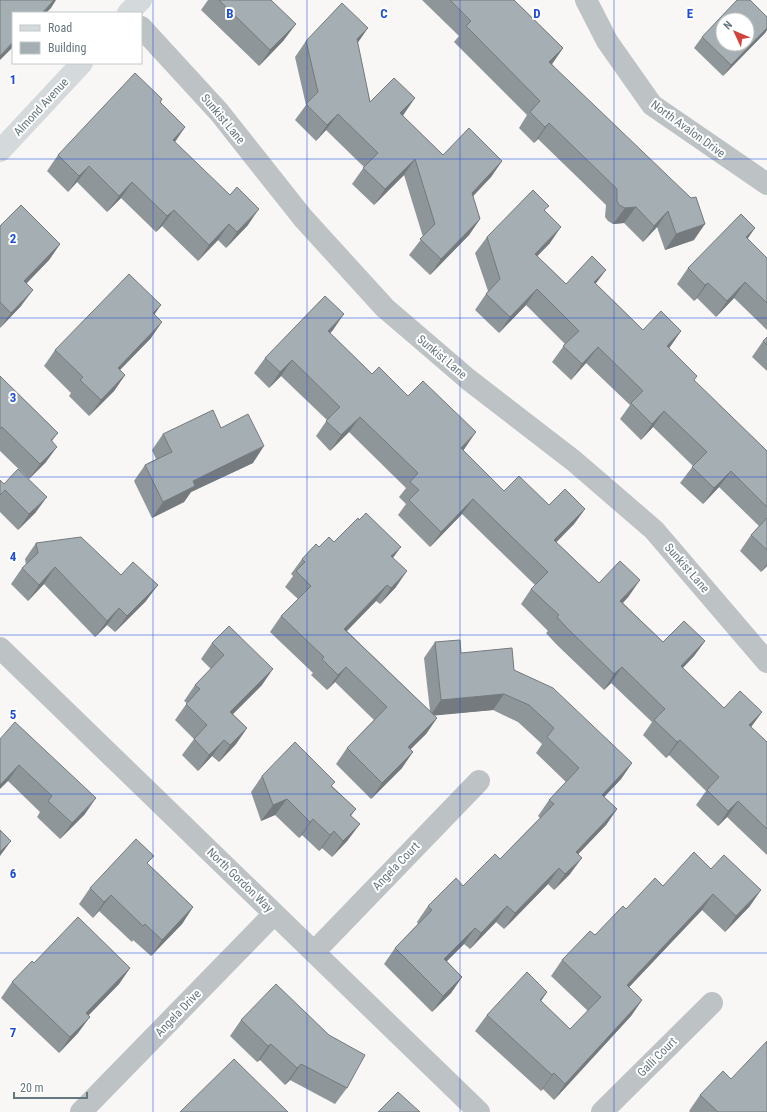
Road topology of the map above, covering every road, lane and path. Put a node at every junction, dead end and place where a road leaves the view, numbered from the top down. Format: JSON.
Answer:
{"nodes":[{"id":1,"x":586,"y":0,"type":"edge"},
{"id":2,"x":142,"y":24,"type":"edge"},
{"id":3,"x":81,"y":64,"type":"edge"},
{"id":4,"x":0,"y":152,"type":"edge"},
{"id":5,"x":767,"y":184,"type":"edge"},
{"id":6,"x":4,"y":661,"type":"edge"},
{"id":7,"x":767,"y":662,"type":"edge"},
{"id":8,"x":479,"y":781,"type":"dead end"},
{"id":9,"x":274,"y":914,"type":"junction"},
{"id":10,"x":314,"y":952,"type":"junction"},
{"id":11,"x":712,"y":1003,"type":"dead end"},
{"id":12,"x":81,"y":1112,"type":"edge"},
{"id":13,"x":479,"y":1112,"type":"edge"},
{"id":14,"x":602,"y":1112,"type":"edge"}],
"edges":[{"from":1,"to":5,"type":"street","name":"North Avalon Drive"},
{"from":2,"to":7,"type":"street","name":"Sunkist Lane"},
{"from":3,"to":4,"type":"street","name":"Almond Avenue"},
{"from":6,"to":9,"type":"street","name":"North Gordon Way"},
{"from":8,"to":10,"type":"street","name":"Angela Court"},
{"from":9,"to":10,"type":"street","name":"North Gordon Way"},
{"from":9,"to":12,"type":"street","name":"Angela Drive"},
{"from":10,"to":13,"type":"street","name":"North Gordon Way"},
{"from":11,"to":14,"type":"street","name":"Galli Court"}]}
